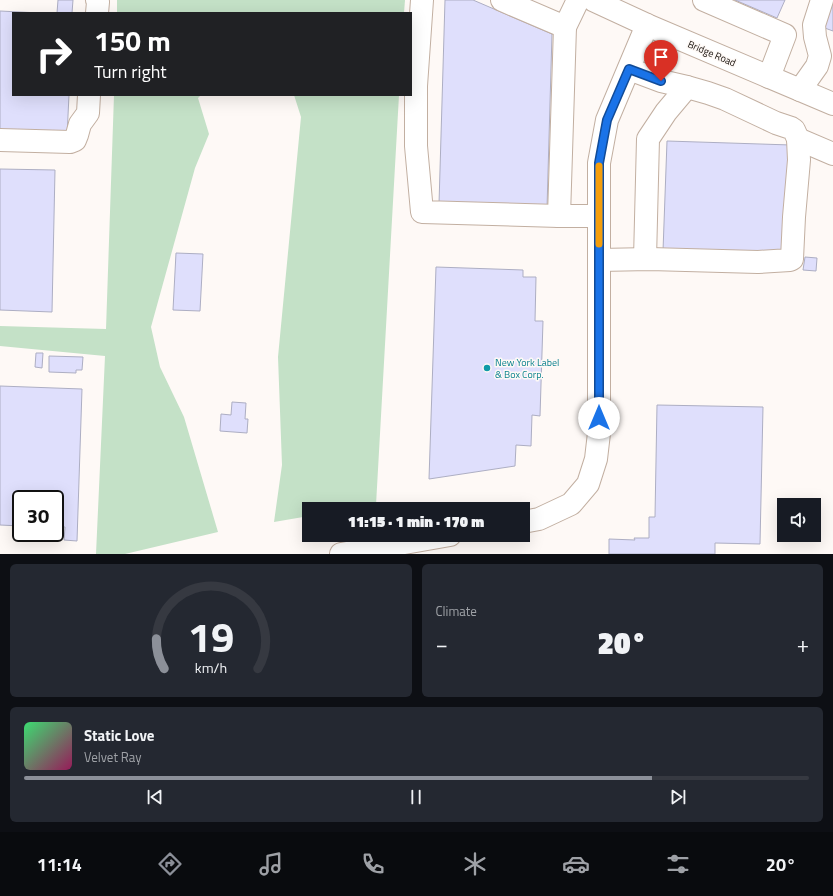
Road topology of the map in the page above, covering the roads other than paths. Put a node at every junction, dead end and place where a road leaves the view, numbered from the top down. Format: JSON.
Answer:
{"nodes":[{"id":1,"x":97,"y":0,"type":"edge"},
{"id":2,"x":422,"y":0,"type":"edge"},
{"id":3,"x":502,"y":0,"type":"edge"},
{"id":4,"x":578,"y":0,"type":"edge"},
{"id":5,"x":593,"y":0,"type":"edge"},
{"id":6,"x":704,"y":0,"type":"edge"},
{"id":7,"x":822,"y":0,"type":"edge"},
{"id":8,"x":97,"y":12,"type":"edge"},
{"id":9,"x":648,"y":26,"type":"junction"},
{"id":10,"x":565,"y":27,"type":"junction"},
{"id":11,"x":826,"y":58,"type":"edge"},
{"id":12,"x":629,"y":69,"type":"junction"},
{"id":13,"x":769,"y":77,"type":"junction"},
{"id":14,"x":687,"y":87,"type":"junction"},
{"id":15,"x":800,"y":90,"type":"junction"},
{"id":16,"x":89,"y":96,"type":"edge"},
{"id":17,"x":833,"y":104,"type":"edge"},
{"id":18,"x":798,"y":139,"type":"junction"},
{"id":19,"x":0,"y":140,"type":"edge"},
{"id":20,"x":833,"y":154,"type":"edge"},
{"id":21,"x":559,"y":216,"type":"junction"},
{"id":22,"x":599,"y":216,"type":"junction"},
{"id":23,"x":645,"y":259,"type":"junction"},
{"id":24,"x":599,"y":260,"type":"junction"},
{"id":25,"x":530,"y":521,"type":"edge"},
{"id":26,"x":410,"y":542,"type":"edge"},
{"id":27,"x":341,"y":554,"type":"edge"}],
"edges":[{"from":1,"to":8,"type":"street"},
{"from":2,"to":21,"type":"street"},
{"from":3,"to":10,"type":"street"},
{"from":4,"to":10,"type":"street"},
{"from":5,"to":9,"type":"street","name":"Bridge Road"},
{"from":6,"to":13,"type":"street"},
{"from":7,"to":11,"type":"street"},
{"from":9,"to":12,"type":"street"},
{"from":9,"to":13,"type":"street","name":"Bridge Road"},
{"from":10,"to":21,"type":"street"},
{"from":11,"to":15,"type":"street"},
{"from":12,"to":14,"type":"street"},
{"from":12,"to":22,"type":"street"},
{"from":13,"to":15,"type":"street","name":"Bridge Road"},
{"from":14,"to":18,"type":"street"},
{"from":14,"to":23,"type":"street"},
{"from":15,"to":17,"type":"street","name":"Bridge Road"},
{"from":16,"to":19,"type":"street"},
{"from":18,"to":20,"type":"street"},
{"from":18,"to":23,"type":"street"},
{"from":21,"to":22,"type":"street"},
{"from":22,"to":24,"type":"street"},
{"from":23,"to":24,"type":"street"},
{"from":24,"to":25,"type":"street"},
{"from":26,"to":27,"type":"street"}]}
